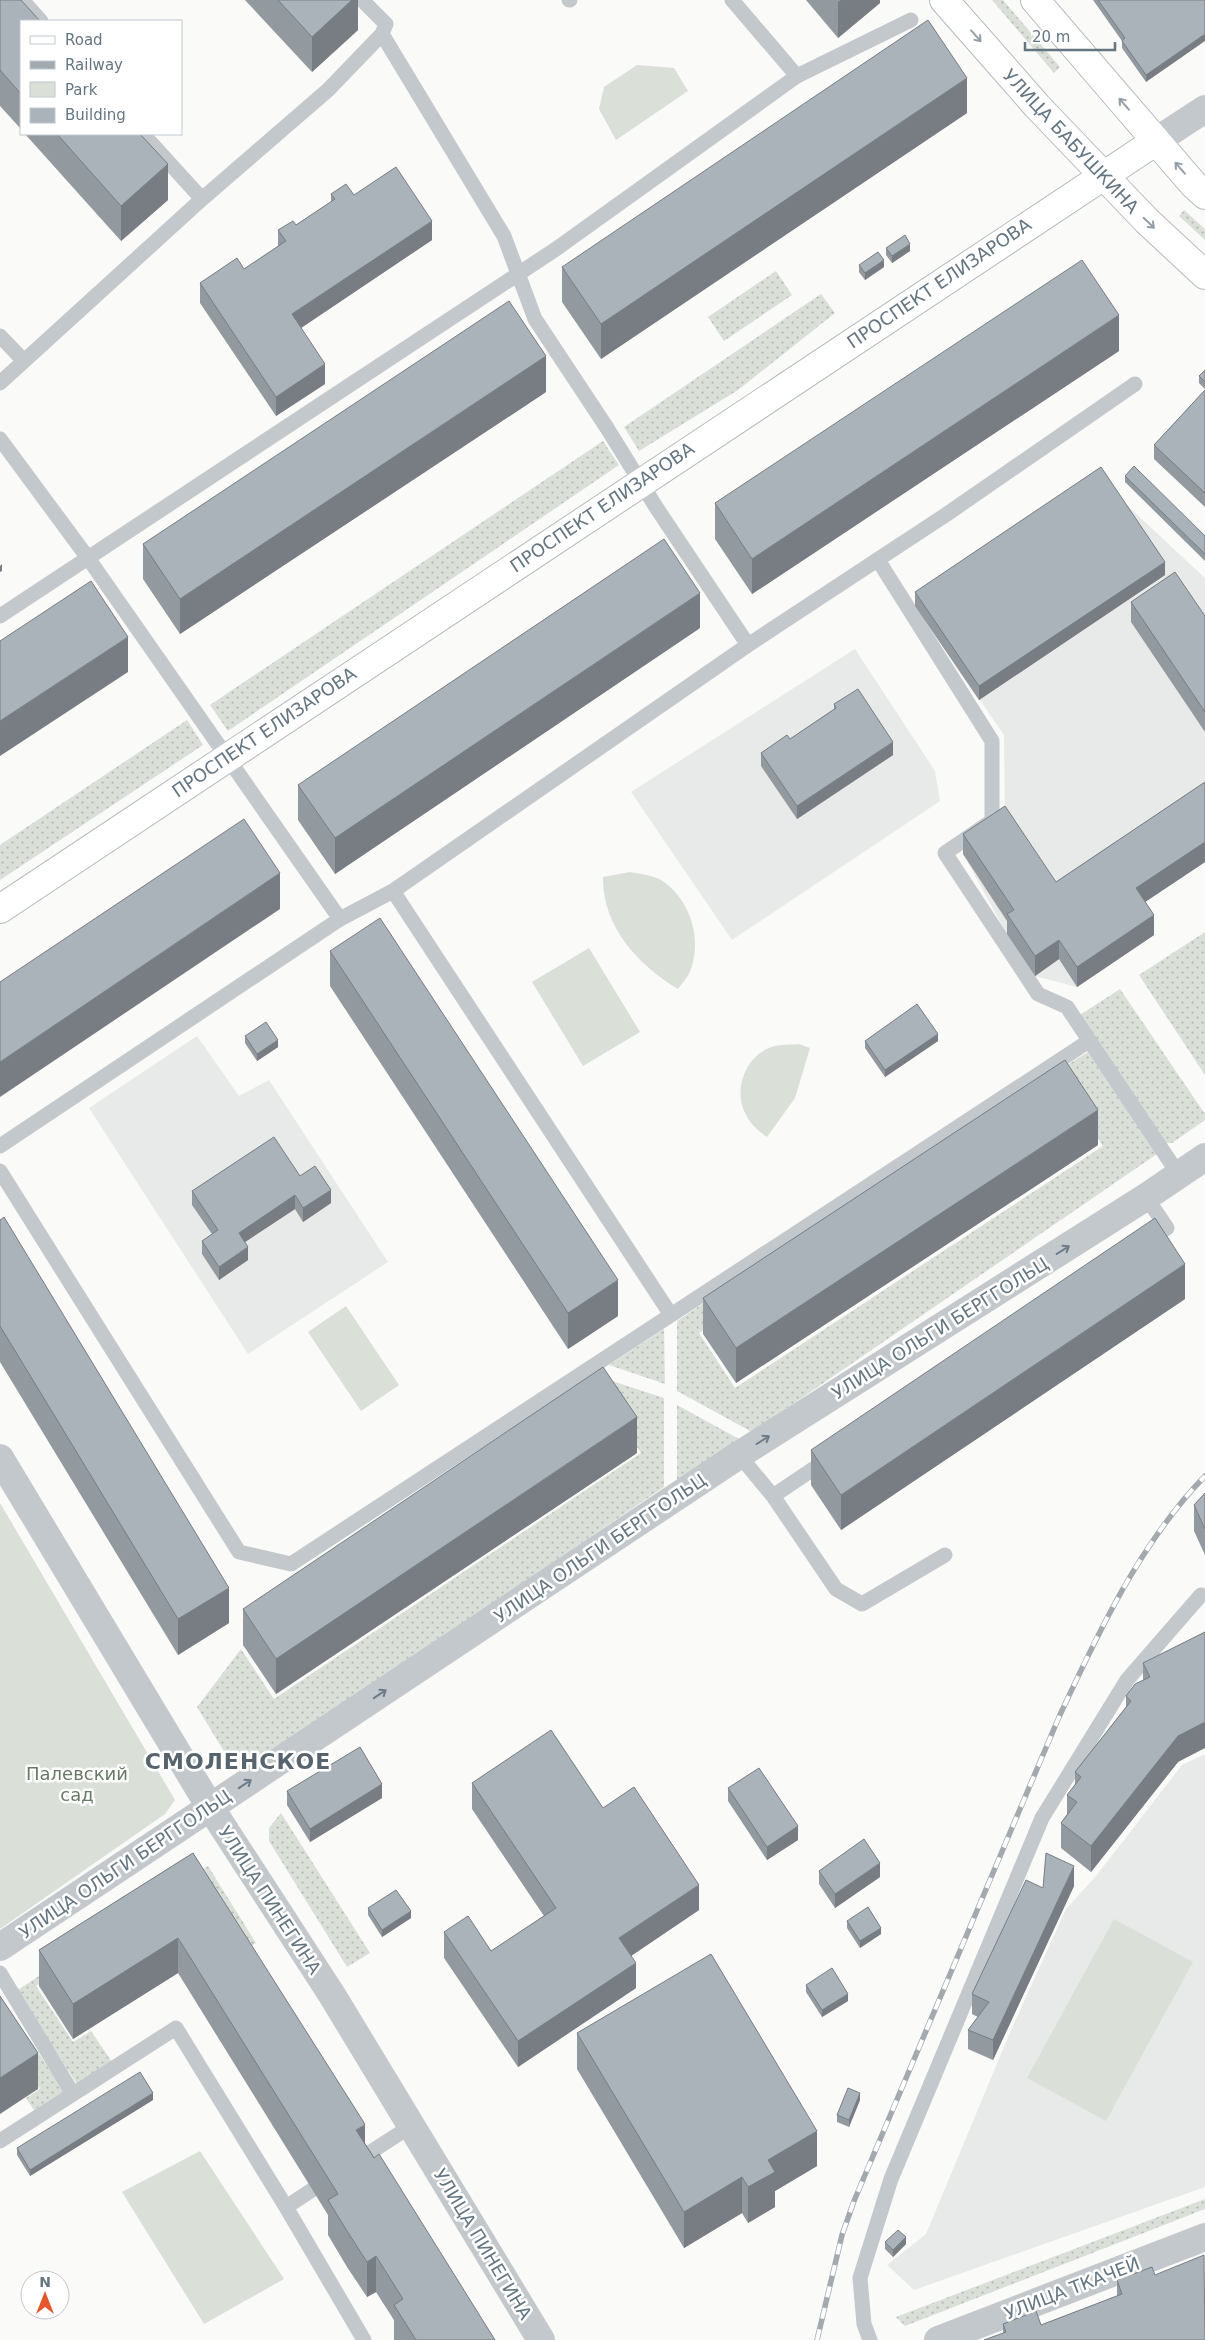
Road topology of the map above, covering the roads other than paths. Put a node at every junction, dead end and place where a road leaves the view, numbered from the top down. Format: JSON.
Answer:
{"nodes":[{"id":1,"x":22,"y":0,"type":"edge"},
{"id":2,"x":362,"y":0,"type":"edge"},
{"id":3,"x":732,"y":0,"type":"edge"},
{"id":4,"x":944,"y":0,"type":"edge"},
{"id":5,"x":1035,"y":0,"type":"edge"},
{"id":6,"x":40,"y":20,"type":"edge"},
{"id":7,"x":911,"y":20,"type":"dead end"},
{"id":8,"x":382,"y":34,"type":"junction"},
{"id":9,"x":797,"y":76,"type":"junction"},
{"id":10,"x":1205,"y":109,"type":"edge"},
{"id":11,"x":144,"y":135,"type":"edge"},
{"id":12,"x":1156,"y":141,"type":"junction"},
{"id":13,"x":1103,"y":175,"type":"junction"},
{"id":14,"x":1205,"y":195,"type":"edge"},
{"id":15,"x":202,"y":199,"type":"junction"},
{"id":16,"x":518,"y":274,"type":"junction"},
{"id":17,"x":1205,"y":276,"type":"edge"},
{"id":18,"x":0,"y":336,"type":"edge"},
{"id":19,"x":24,"y":361,"type":"junction"},
{"id":20,"x":0,"y":382,"type":"edge"},
{"id":21,"x":1134,"y":384,"type":"dead end"},
{"id":22,"x":0,"y":439,"type":"edge"},
{"id":23,"x":640,"y":482,"type":"junction"},
{"id":24,"x":88,"y":558,"type":"junction"},
{"id":25,"x":878,"y":560,"type":"junction"},
{"id":26,"x":0,"y":616,"type":"edge"},
{"id":27,"x":748,"y":645,"type":"junction"},
{"id":28,"x":228,"y":756,"type":"junction"},
{"id":29,"x":393,"y":891,"type":"junction"},
{"id":30,"x":0,"y":909,"type":"edge"},
{"id":31,"x":340,"y":919,"type":"junction"},
{"id":32,"x":1089,"y":1041,"type":"junction"},
{"id":33,"x":0,"y":1146,"type":"edge"},
{"id":34,"x":1205,"y":1157,"type":"edge"},
{"id":35,"x":0,"y":1170,"type":"edge"},
{"id":36,"x":1179,"y":1175,"type":"junction"},
{"id":37,"x":1146,"y":1197,"type":"junction"},
{"id":38,"x":1132,"y":1252,"type":"edge"},
{"id":39,"x":671,"y":1315,"type":"junction"},
{"id":40,"x":840,"y":1451,"type":"edge"},
{"id":41,"x":739,"y":1454,"type":"junction"},
{"id":42,"x":0,"y":1458,"type":"edge"},
{"id":43,"x":773,"y":1496,"type":"junction"},
{"id":44,"x":945,"y":1555,"type":"dead end"},
{"id":45,"x":1201,"y":1595,"type":"dead end"},
{"id":46,"x":210,"y":1808,"type":"junction"},
{"id":47,"x":0,"y":1947,"type":"edge"},
{"id":48,"x":0,"y":1973,"type":"edge"},
{"id":49,"x":73,"y":2094,"type":"junction"},
{"id":50,"x":411,"y":2126,"type":"junction"},
{"id":51,"x":0,"y":2141,"type":"edge"},
{"id":52,"x":363,"y":2157,"type":"edge"},
{"id":53,"x":312,"y":2190,"type":"edge"},
{"id":54,"x":286,"y":2207,"type":"junction"},
{"id":55,"x":1205,"y":2236,"type":"edge"},
{"id":56,"x":364,"y":2340,"type":"edge"},
{"id":57,"x":541,"y":2340,"type":"edge"},
{"id":58,"x":870,"y":2340,"type":"edge"},
{"id":59,"x":938,"y":2340,"type":"edge"}],
"edges":[{"from":1,"to":6,"type":"lane"},
{"from":2,"to":8,"type":"lane"},
{"from":3,"to":9,"type":"lane"},
{"from":4,"to":13,"type":"street","name":"УЛИЦА БАБУШКИНА","one_way":true},
{"from":12,"to":5,"type":"street","one_way":true},
{"from":7,"to":9,"type":"lane"},
{"from":8,"to":15,"type":"lane"},
{"from":8,"to":16,"type":"lane"},
{"from":9,"to":16,"type":"lane"},
{"from":10,"to":12,"type":"street","name":"ПРОСПЕКТ ЕЛИЗАРОВА"},
{"from":11,"to":15,"type":"lane"},
{"from":12,"to":13,"type":"street","name":"ПРОСПЕКТ ЕЛИЗАРОВА"},
{"from":14,"to":12,"type":"street","one_way":true},
{"from":13,"to":17,"type":"street","name":"УЛИЦА БАБУШКИНА","one_way":true},
{"from":13,"to":23,"type":"street","name":"ПРОСПЕКТ ЕЛИЗАРОВА"},
{"from":15,"to":19,"type":"lane"},
{"from":16,"to":23,"type":"lane"},
{"from":16,"to":24,"type":"lane"},
{"from":18,"to":19,"type":"lane"},
{"from":19,"to":20,"type":"lane"},
{"from":21,"to":25,"type":"lane"},
{"from":22,"to":24,"type":"lane"},
{"from":23,"to":27,"type":"lane"},
{"from":23,"to":28,"type":"street","name":"ПРОСПЕКТ ЕЛИЗАРОВА"},
{"from":24,"to":26,"type":"lane"},
{"from":24,"to":28,"type":"lane"},
{"from":25,"to":27,"type":"lane"},
{"from":25,"to":32,"type":"lane"},
{"from":27,"to":29,"type":"lane"},
{"from":28,"to":30,"type":"street","name":"ПРОСПЕКТ ЕЛИЗАРОВА"},
{"from":28,"to":31,"type":"lane"},
{"from":29,"to":31,"type":"lane"},
{"from":29,"to":39,"type":"lane"},
{"from":31,"to":33,"type":"lane"},
{"from":32,"to":36,"type":"lane"},
{"from":32,"to":39,"type":"lane"},
{"from":34,"to":36,"type":"street","name":"УЛИЦА ОЛЬГИ БЕРГГОЛЬЦ"},
{"from":35,"to":39,"type":"lane"},
{"from":36,"to":37,"type":"street","name":"УЛИЦА ОЛЬГИ БЕРГГОЛЬЦ"},
{"from":37,"to":38,"type":"lane"},
{"from":41,"to":37,"type":"street","name":"УЛИЦА ОЛЬГИ БЕРГГОЛЬЦ","one_way":true},
{"from":40,"to":43,"type":"lane"},
{"from":41,"to":43,"type":"lane"},
{"from":46,"to":41,"type":"street","name":"УЛИЦА ОЛЬГИ БЕРГГОЛЬЦ","one_way":true},
{"from":42,"to":46,"type":"street","name":"УЛИЦА ПИНЕГИНА"},
{"from":43,"to":44,"type":"lane"},
{"from":45,"to":58,"type":"lane"},
{"from":46,"to":47,"type":"street","name":"УЛИЦА ОЛЬГИ БЕРГГОЛЬЦ"},
{"from":46,"to":50,"type":"street","name":"УЛИЦА ПИНЕГИНА"},
{"from":48,"to":49,"type":"lane"},
{"from":49,"to":51,"type":"lane"},
{"from":49,"to":54,"type":"lane"},
{"from":50,"to":52,"type":"lane"},
{"from":50,"to":57,"type":"street","name":"УЛИЦА ПИНЕГИНА"},
{"from":53,"to":54,"type":"lane"},
{"from":54,"to":56,"type":"lane"},
{"from":55,"to":59,"type":"street","name":"УЛИЦА ТКАЧЕЙ"}]}
